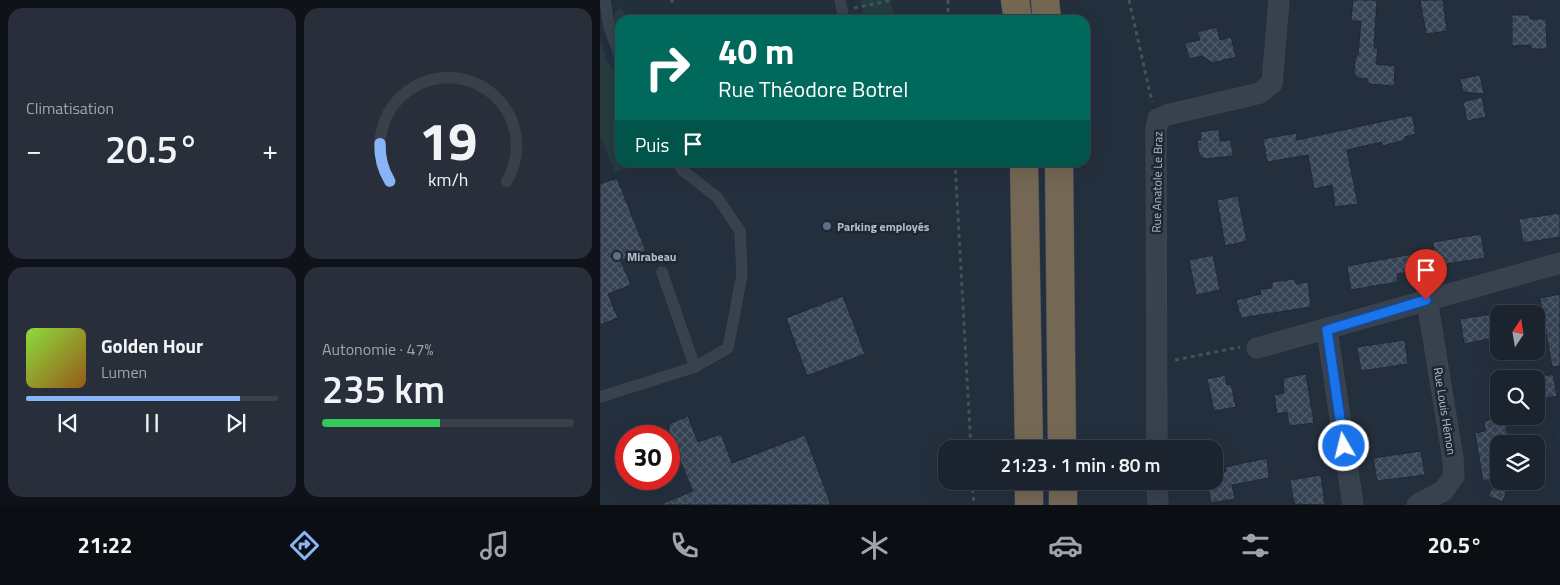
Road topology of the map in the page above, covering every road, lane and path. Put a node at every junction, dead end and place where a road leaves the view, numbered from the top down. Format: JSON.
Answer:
{"nodes":[{"id":1,"x":605,"y":0,"type":"edge"},
{"id":2,"x":893,"y":0,"type":"edge"},
{"id":3,"x":948,"y":0,"type":"edge"},
{"id":4,"x":1015,"y":0,"type":"edge"},
{"id":5,"x":1045,"y":0,"type":"edge"},
{"id":6,"x":1129,"y":0,"type":"edge"},
{"id":7,"x":1279,"y":0,"type":"edge"},
{"id":8,"x":600,"y":5,"type":"edge"},
{"id":9,"x":842,"y":10,"type":"edge"},
{"id":10,"x":948,"y":15,"type":"edge"},
{"id":11,"x":1017,"y":15,"type":"edge"},
{"id":12,"x":1046,"y":15,"type":"edge"},
{"id":13,"x":615,"y":43,"type":"edge"},
{"id":14,"x":1158,"y":120,"type":"junction"},
{"id":15,"x":680,"y":167,"type":"edge"},
{"id":16,"x":955,"y":167,"type":"edge"},
{"id":17,"x":1024,"y":167,"type":"edge"},
{"id":18,"x":1058,"y":167,"type":"edge"},
{"id":19,"x":1560,"y":263,"type":"edge"},
{"id":20,"x":662,"y":272,"type":"dead end"},
{"id":21,"x":1426,"y":300,"type":"junction"},
{"id":22,"x":1327,"y":330,"type":"junction"},
{"id":23,"x":1257,"y":348,"type":"joint"},
{"id":24,"x":1156,"y":364,"type":"junction"},
{"id":25,"x":695,"y":367,"type":"junction"},
{"id":26,"x":604,"y":396,"type":"edge"},
{"id":27,"x":970,"y":440,"type":"edge"},
{"id":28,"x":1029,"y":440,"type":"edge"},
{"id":29,"x":1062,"y":440,"type":"edge"},
{"id":30,"x":1157,"y":440,"type":"edge"},
{"id":31,"x":973,"y":490,"type":"edge"},
{"id":32,"x":1029,"y":490,"type":"edge"},
{"id":33,"x":1063,"y":490,"type":"edge"},
{"id":34,"x":1157,"y":490,"type":"edge"},
{"id":35,"x":974,"y":505,"type":"edge"},
{"id":36,"x":1030,"y":505,"type":"edge"},
{"id":37,"x":1063,"y":505,"type":"edge"},
{"id":38,"x":1158,"y":505,"type":"edge"},
{"id":39,"x":1353,"y":505,"type":"edge"},
{"id":40,"x":1417,"y":505,"type":"edge"}],
"edges":[{"from":1,"to":8,"type":"lane"},
{"from":1,"to":13,"type":"lane"},
{"from":2,"to":9,"type":"path"},
{"from":3,"to":10,"type":"path"},
{"from":4,"to":11,"type":"highway"},
{"from":5,"to":12,"type":"highway"},
{"from":6,"to":14,"type":"path"},
{"from":7,"to":14,"type":"street","name":"Rue Anatole Le Braz"},
{"from":14,"to":24,"type":"street","name":"Rue Anatole Le Braz"},
{"from":15,"to":25,"type":"lane"},
{"from":16,"to":27,"type":"path"},
{"from":17,"to":28,"type":"highway"},
{"from":18,"to":29,"type":"highway"},
{"from":19,"to":21,"type":"street"},
{"from":20,"to":25,"type":"lane"},
{"from":21,"to":22,"type":"street"},
{"from":21,"to":40,"type":"street","name":"Rue Louis Hémon"},
{"from":22,"to":23,"type":"street"},
{"from":22,"to":39,"type":"street"},
{"from":23,"to":24,"type":"path"},
{"from":24,"to":30,"type":"street","name":"Rue Anatole Le Braz"},
{"from":25,"to":26,"type":"lane"},
{"from":31,"to":35,"type":"path"},
{"from":32,"to":36,"type":"highway"},
{"from":33,"to":37,"type":"highway"},
{"from":34,"to":38,"type":"street"}]}
